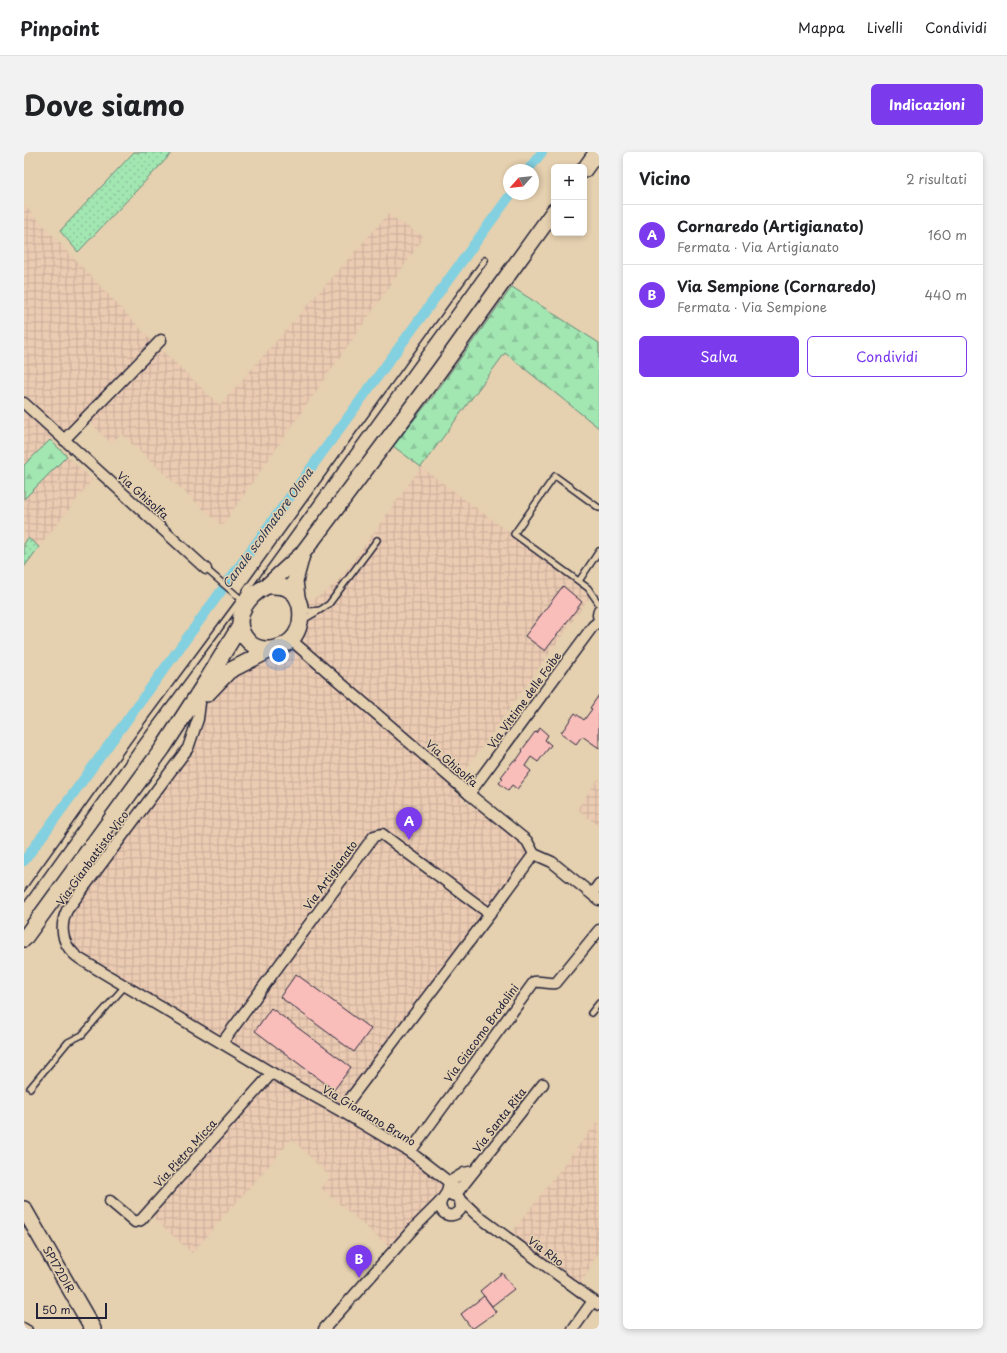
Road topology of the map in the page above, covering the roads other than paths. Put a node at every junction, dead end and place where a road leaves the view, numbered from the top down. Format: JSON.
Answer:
{"nodes":[{"id":1,"x":597,"y":152,"type":"edge"},
{"id":2,"x":587,"y":166,"type":"edge"},
{"id":3,"x":551,"y":215,"type":"edge"},
{"id":4,"x":485,"y":260,"type":"dead end"},
{"id":5,"x":161,"y":340,"type":"dead end"},
{"id":6,"x":24,"y":404,"type":"edge"},
{"id":7,"x":64,"y":440,"type":"junction"},
{"id":8,"x":599,"y":508,"type":"edge"},
{"id":9,"x":377,"y":540,"type":"dead end"},
{"id":10,"x":599,"y":552,"type":"edge"},
{"id":11,"x":302,"y":554,"type":"junction"},
{"id":12,"x":206,"y":569,"type":"joint"},
{"id":13,"x":579,"y":581,"type":"junction"},
{"id":14,"x":267,"y":586,"type":"junction"},
{"id":15,"x":241,"y":599,"type":"junction"},
{"id":16,"x":599,"y":604,"type":"edge"},
{"id":17,"x":299,"y":609,"type":"junction"},
{"id":18,"x":320,"y":610,"type":"junction"},
{"id":19,"x":599,"y":610,"type":"edge"},
{"id":20,"x":599,"y":620,"type":"edge"},
{"id":21,"x":240,"y":626,"type":"junction"},
{"id":22,"x":291,"y":640,"type":"junction"},
{"id":23,"x":270,"y":650,"type":"junction"},
{"id":24,"x":200,"y":703,"type":"junction"},
{"id":25,"x":163,"y":748,"type":"junction"},
{"id":26,"x":469,"y":794,"type":"junction"},
{"id":27,"x":534,"y":854,"type":"junction"},
{"id":28,"x":599,"y":884,"type":"edge"},
{"id":29,"x":24,"y":897,"type":"edge"},
{"id":30,"x":595,"y":897,"type":"edge"},
{"id":31,"x":490,"y":914,"type":"junction"},
{"id":32,"x":599,"y":930,"type":"edge"},
{"id":33,"x":24,"y":939,"type":"edge"},
{"id":34,"x":125,"y":986,"type":"junction"},
{"id":35,"x":599,"y":1003,"type":"edge"},
{"id":36,"x":591,"y":1013,"type":"dead end"},
{"id":37,"x":222,"y":1043,"type":"junction"},
{"id":38,"x":272,"y":1073,"type":"junction"},
{"id":39,"x":543,"y":1084,"type":"dead end"},
{"id":40,"x":30,"y":1088,"type":"dead end"},
{"id":41,"x":341,"y":1111,"type":"junction"},
{"id":42,"x":410,"y":1152,"type":"junction"},
{"id":43,"x":474,"y":1171,"type":"junction"},
{"id":44,"x":449,"y":1182,"type":"junction"},
{"id":45,"x":458,"y":1197,"type":"junction"},
{"id":46,"x":443,"y":1199,"type":"junction"},
{"id":47,"x":110,"y":1201,"type":"dead end"},
{"id":48,"x":24,"y":1209,"type":"edge"},
{"id":49,"x":443,"y":1212,"type":"junction"},
{"id":50,"x":459,"y":1212,"type":"junction"},
{"id":51,"x":478,"y":1216,"type":"junction"},
{"id":52,"x":420,"y":1222,"type":"junction"},
{"id":53,"x":596,"y":1303,"type":"edge"},
{"id":54,"x":24,"y":1326,"type":"edge"},
{"id":55,"x":29,"y":1329,"type":"edge"},
{"id":56,"x":93,"y":1329,"type":"edge"},
{"id":57,"x":324,"y":1329,"type":"edge"},
{"id":58,"x":573,"y":1329,"type":"edge"}],
"edges":[{"from":1,"to":2,"type":"main road"},
{"from":3,"to":11,"type":"main road"},
{"from":4,"to":15,"type":"lane"},
{"from":5,"to":7,"type":"street"},
{"from":6,"to":7,"type":"street","name":"Via Ghisolfa"},
{"from":7,"to":12,"type":"street","name":"Via Ghisolfa"},
{"from":8,"to":13,"type":"lane"},
{"from":9,"to":18,"type":"lane"},
{"from":10,"to":13,"type":"lane"},
{"from":11,"to":14,"type":"main road"},
{"from":11,"to":17,"type":"main road"},
{"from":12,"to":15,"type":"lane","name":"Via Ghisolfa"},
{"from":13,"to":16,"type":"lane"},
{"from":14,"to":15,"type":"main road"},
{"from":14,"to":17,"type":"main road"},
{"from":15,"to":21,"type":"main road"},
{"from":15,"to":29,"type":"lane"},
{"from":17,"to":18,"type":"lane"},
{"from":17,"to":18,"type":"lane"},
{"from":17,"to":22,"type":"main road"},
{"from":19,"to":20,"type":"street"},
{"from":20,"to":26,"type":"street","name":"Via Vittime delle Foibe"},
{"from":21,"to":23,"type":"main road"},
{"from":21,"to":25,"type":"main road"},
{"from":22,"to":23,"type":"main road"},
{"from":22,"to":26,"type":"street","name":"Via Ghisolfa"},
{"from":23,"to":24,"type":"main road"},
{"from":24,"to":25,"type":"main road"},
{"from":24,"to":34,"type":"street","name":"Via Gianbattista Vico"},
{"from":25,"to":33,"type":"main road"},
{"from":26,"to":27,"type":"street","name":"Via Ghisolfa"},
{"from":27,"to":30,"type":"street"},
{"from":27,"to":31,"type":"street"},
{"from":28,"to":30,"type":"street"},
{"from":31,"to":37,"type":"street","name":"Via Artigianato"},
{"from":31,"to":41,"type":"street"},
{"from":32,"to":42,"type":"street","name":"Via Giacomo Brodolini"},
{"from":34,"to":37,"type":"street","name":"Via Gianbattista Vico"},
{"from":34,"to":40,"type":"lane"},
{"from":35,"to":36,"type":"lane"},
{"from":37,"to":38,"type":"street","name":"Via Gianbattista Vico"},
{"from":38,"to":41,"type":"street","name":"Via Giordano Bruno"},
{"from":38,"to":47,"type":"street","name":"Via Pietro Micca"},
{"from":39,"to":43,"type":"street","name":"Via Santa Rita"},
{"from":41,"to":42,"type":"street","name":"Via Giordano Bruno"},
{"from":42,"to":44,"type":"street","name":"Via Giordano Bruno"},
{"from":43,"to":44,"type":"street"},
{"from":43,"to":45,"type":"street","name":"Via Santa Rita"},
{"from":44,"to":45,"type":"street","name":"Via Giordano Bruno"},
{"from":44,"to":46,"type":"street"},
{"from":45,"to":46,"type":"street"},
{"from":45,"to":50,"type":"street"},
{"from":45,"to":51,"type":"street","name":"Via Rho"},
{"from":46,"to":49,"type":"street"},
{"from":46,"to":52,"type":"street"},
{"from":48,"to":56,"type":"main road","name":"SP172DIR"},
{"from":49,"to":50,"type":"street"},
{"from":49,"to":52,"type":"street"},
{"from":50,"to":51,"type":"street","name":"Via Rho"},
{"from":51,"to":53,"type":"street","name":"Via Rho"},
{"from":52,"to":57,"type":"street"},
{"from":53,"to":58,"type":"street"},
{"from":54,"to":55,"type":"lane"}]}
